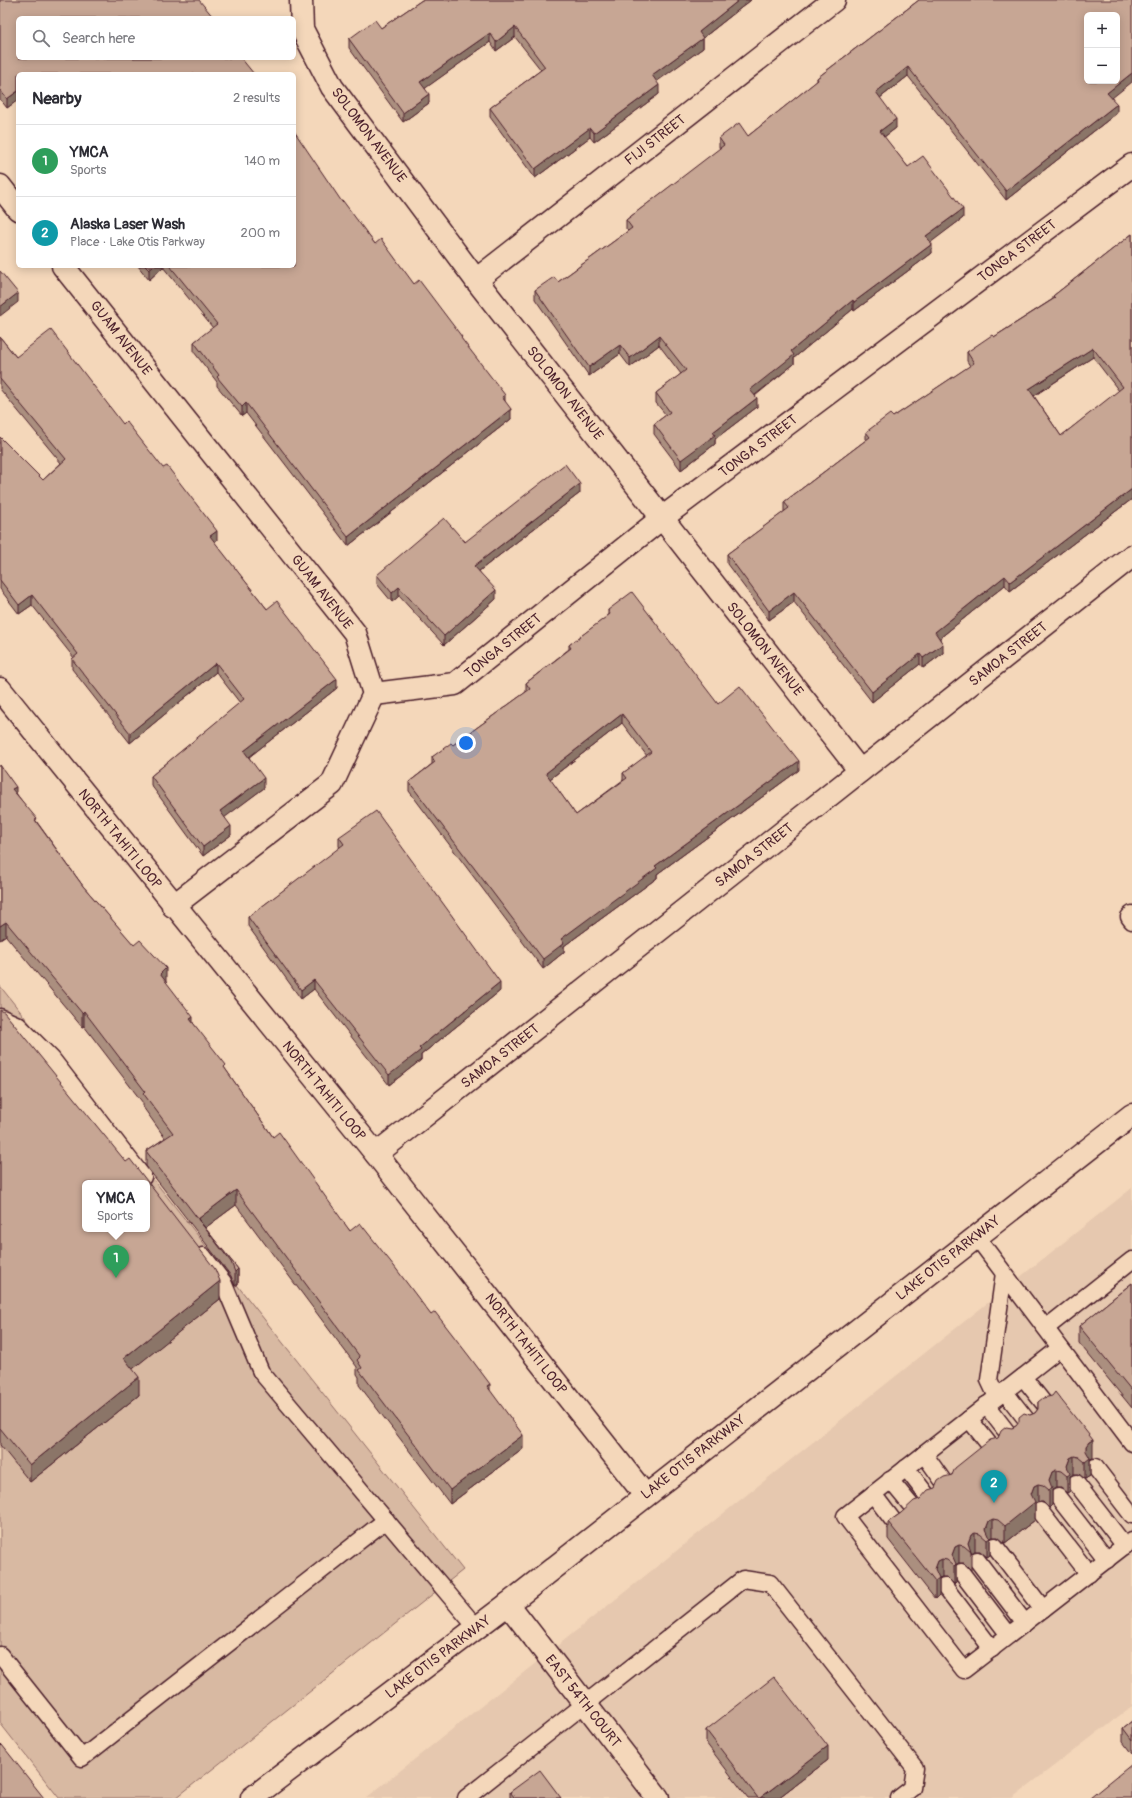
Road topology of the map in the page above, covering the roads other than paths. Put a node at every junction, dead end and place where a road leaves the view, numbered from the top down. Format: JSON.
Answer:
{"nodes":[{"id":1,"x":301,"y":0,"type":"edge"},
{"id":2,"x":834,"y":0,"type":"edge"},
{"id":3,"x":1132,"y":165,"type":"edge"},
{"id":4,"x":0,"y":186,"type":"edge"},
{"id":5,"x":16,"y":206,"type":"edge"},
{"id":6,"x":65,"y":268,"type":"edge"},
{"id":7,"x":476,"y":280,"type":"junction"},
{"id":8,"x":662,"y":518,"type":"junction"},
{"id":9,"x":1132,"y":556,"type":"edge"},
{"id":10,"x":0,"y":689,"type":"edge"},
{"id":11,"x":374,"y":694,"type":"junction"},
{"id":12,"x":860,"y":771,"type":"junction"},
{"id":13,"x":174,"y":906,"type":"junction"},
{"id":14,"x":1132,"y":914,"type":"edge"},
{"id":15,"x":1132,"y":921,"type":"edge"},
{"id":16,"x":0,"y":1017,"type":"edge"},
{"id":17,"x":1132,"y":1114,"type":"edge"},
{"id":18,"x":376,"y":1154,"type":"junction"},
{"id":19,"x":145,"y":1180,"type":"edge"},
{"id":20,"x":150,"y":1186,"type":"edge"},
{"id":21,"x":152,"y":1189,"type":"edge"},
{"id":22,"x":976,"y":1236,"type":"junction"},
{"id":23,"x":195,"y":1245,"type":"edge"},
{"id":24,"x":1132,"y":1260,"type":"edge"},
{"id":25,"x":1004,"y":1273,"type":"junction"},
{"id":26,"x":1046,"y":1328,"type":"junction"},
{"id":27,"x":1060,"y":1348,"type":"junction"},
{"id":28,"x":1023,"y":1377,"type":"junction"},
{"id":29,"x":996,"y":1398,"type":"junction"},
{"id":30,"x":1046,"y":1406,"type":"edge"},
{"id":31,"x":969,"y":1419,"type":"junction"},
{"id":32,"x":1028,"y":1423,"type":"edge"},
{"id":33,"x":1010,"y":1436,"type":"edge"},
{"id":34,"x":1132,"y":1443,"type":"edge"},
{"id":35,"x":992,"y":1448,"type":"edge"},
{"id":36,"x":924,"y":1454,"type":"junction"},
{"id":37,"x":906,"y":1468,"type":"junction"},
{"id":38,"x":1095,"y":1468,"type":"dead end"},
{"id":39,"x":890,"y":1480,"type":"junction"},
{"id":40,"x":1076,"y":1483,"type":"edge"},
{"id":41,"x":946,"y":1485,"type":"edge"},
{"id":42,"x":873,"y":1494,"type":"junction"},
{"id":43,"x":645,"y":1495,"type":"junction"},
{"id":44,"x":1058,"y":1497,"type":"edge"},
{"id":45,"x":929,"y":1498,"type":"edge"},
{"id":46,"x":914,"y":1509,"type":"edge"},
{"id":47,"x":1040,"y":1511,"type":"edge"},
{"id":48,"x":1132,"y":1515,"type":"edge"},
{"id":49,"x":386,"y":1520,"type":"junction"},
{"id":50,"x":895,"y":1523,"type":"edge"},
{"id":51,"x":1129,"y":1543,"type":"edge"},
{"id":52,"x":995,"y":1546,"type":"edge"},
{"id":53,"x":977,"y":1560,"type":"edge"},
{"id":54,"x":1107,"y":1560,"type":"junction"},
{"id":55,"x":961,"y":1572,"type":"edge"},
{"id":56,"x":1089,"y":1574,"type":"junction"},
{"id":57,"x":944,"y":1586,"type":"edge"},
{"id":58,"x":508,"y":1604,"type":"junction"},
{"id":59,"x":1042,"y":1609,"type":"junction"},
{"id":60,"x":1025,"y":1623,"type":"junction"},
{"id":61,"x":476,"y":1627,"type":"junction"},
{"id":62,"x":1010,"y":1635,"type":"junction"},
{"id":63,"x":992,"y":1649,"type":"junction"},
{"id":64,"x":0,"y":1655,"type":"edge"},
{"id":65,"x":585,"y":1703,"type":"junction"},
{"id":66,"x":252,"y":1798,"type":"edge"},
{"id":67,"x":466,"y":1798,"type":"edge"},
{"id":68,"x":658,"y":1798,"type":"edge"},
{"id":69,"x":900,"y":1798,"type":"edge"}],
"edges":[{"from":1,"to":7,"type":"street","name":"SOLOMON AVENUE"},
{"from":2,"to":7,"type":"street","name":"FIJI STREET"},
{"from":3,"to":8,"type":"street","name":"TONGA STREET"},
{"from":4,"to":5,"type":"street"},
{"from":6,"to":11,"type":"street","name":"GUAM AVENUE"},
{"from":7,"to":8,"type":"street","name":"SOLOMON AVENUE"},
{"from":8,"to":11,"type":"street","name":"TONGA STREET"},
{"from":8,"to":12,"type":"street","name":"SOLOMON AVENUE"},
{"from":9,"to":12,"type":"street","name":"SAMOA STREET"},
{"from":10,"to":13,"type":"street","name":"NORTH TAHITI LOOP"},
{"from":11,"to":13,"type":"street"},
{"from":12,"to":18,"type":"street","name":"SAMOA STREET"},
{"from":13,"to":18,"type":"street","name":"NORTH TAHITI LOOP"},
{"from":14,"to":15,"type":"lane"},
{"from":16,"to":19,"type":"lane"},
{"from":17,"to":22,"type":"street","name":"LAKE OTIS PARKWAY"},
{"from":18,"to":43,"type":"street","name":"NORTH TAHITI LOOP"},
{"from":20,"to":21,"type":"lane"},
{"from":22,"to":25,"type":"lane"},
{"from":22,"to":43,"type":"street","name":"LAKE OTIS PARKWAY"},
{"from":23,"to":49,"type":"lane"},
{"from":24,"to":26,"type":"lane"},
{"from":25,"to":26,"type":"lane"},
{"from":25,"to":29,"type":"lane"},
{"from":26,"to":27,"type":"lane"},
{"from":27,"to":28,"type":"lane"},
{"from":27,"to":34,"type":"lane"},
{"from":28,"to":29,"type":"lane"},
{"from":28,"to":30,"type":"lane"},
{"from":29,"to":31,"type":"lane"},
{"from":29,"to":32,"type":"lane"},
{"from":29,"to":33,"type":"lane"},
{"from":31,"to":35,"type":"lane"},
{"from":31,"to":36,"type":"lane"},
{"from":36,"to":37,"type":"lane"},
{"from":36,"to":41,"type":"lane"},
{"from":37,"to":39,"type":"lane"},
{"from":37,"to":45,"type":"lane"},
{"from":38,"to":48,"type":"lane"},
{"from":39,"to":42,"type":"lane"},
{"from":39,"to":46,"type":"lane"},
{"from":40,"to":51,"type":"lane"},
{"from":42,"to":50,"type":"lane"},
{"from":42,"to":63,"type":"lane"},
{"from":43,"to":58,"type":"street","name":"LAKE OTIS PARKWAY"},
{"from":44,"to":54,"type":"lane"},
{"from":47,"to":56,"type":"lane"},
{"from":49,"to":61,"type":"lane"},
{"from":49,"to":64,"type":"lane"},
{"from":51,"to":54,"type":"lane"},
{"from":52,"to":59,"type":"lane"},
{"from":53,"to":60,"type":"lane"},
{"from":54,"to":56,"type":"lane"},
{"from":55,"to":62,"type":"lane"},
{"from":56,"to":59,"type":"lane"},
{"from":57,"to":63,"type":"lane"},
{"from":58,"to":61,"type":"street","name":"LAKE OTIS PARKWAY"},
{"from":58,"to":65,"type":"street","name":"EAST 54TH COURT"},
{"from":59,"to":60,"type":"lane"},
{"from":60,"to":62,"type":"lane"},
{"from":61,"to":66,"type":"street","name":"LAKE OTIS PARKWAY"},
{"from":62,"to":63,"type":"lane"},
{"from":65,"to":67,"type":"lane"},
{"from":65,"to":68,"type":"street","name":"EAST 54TH COURT"},
{"from":65,"to":69,"type":"lane"}]}
